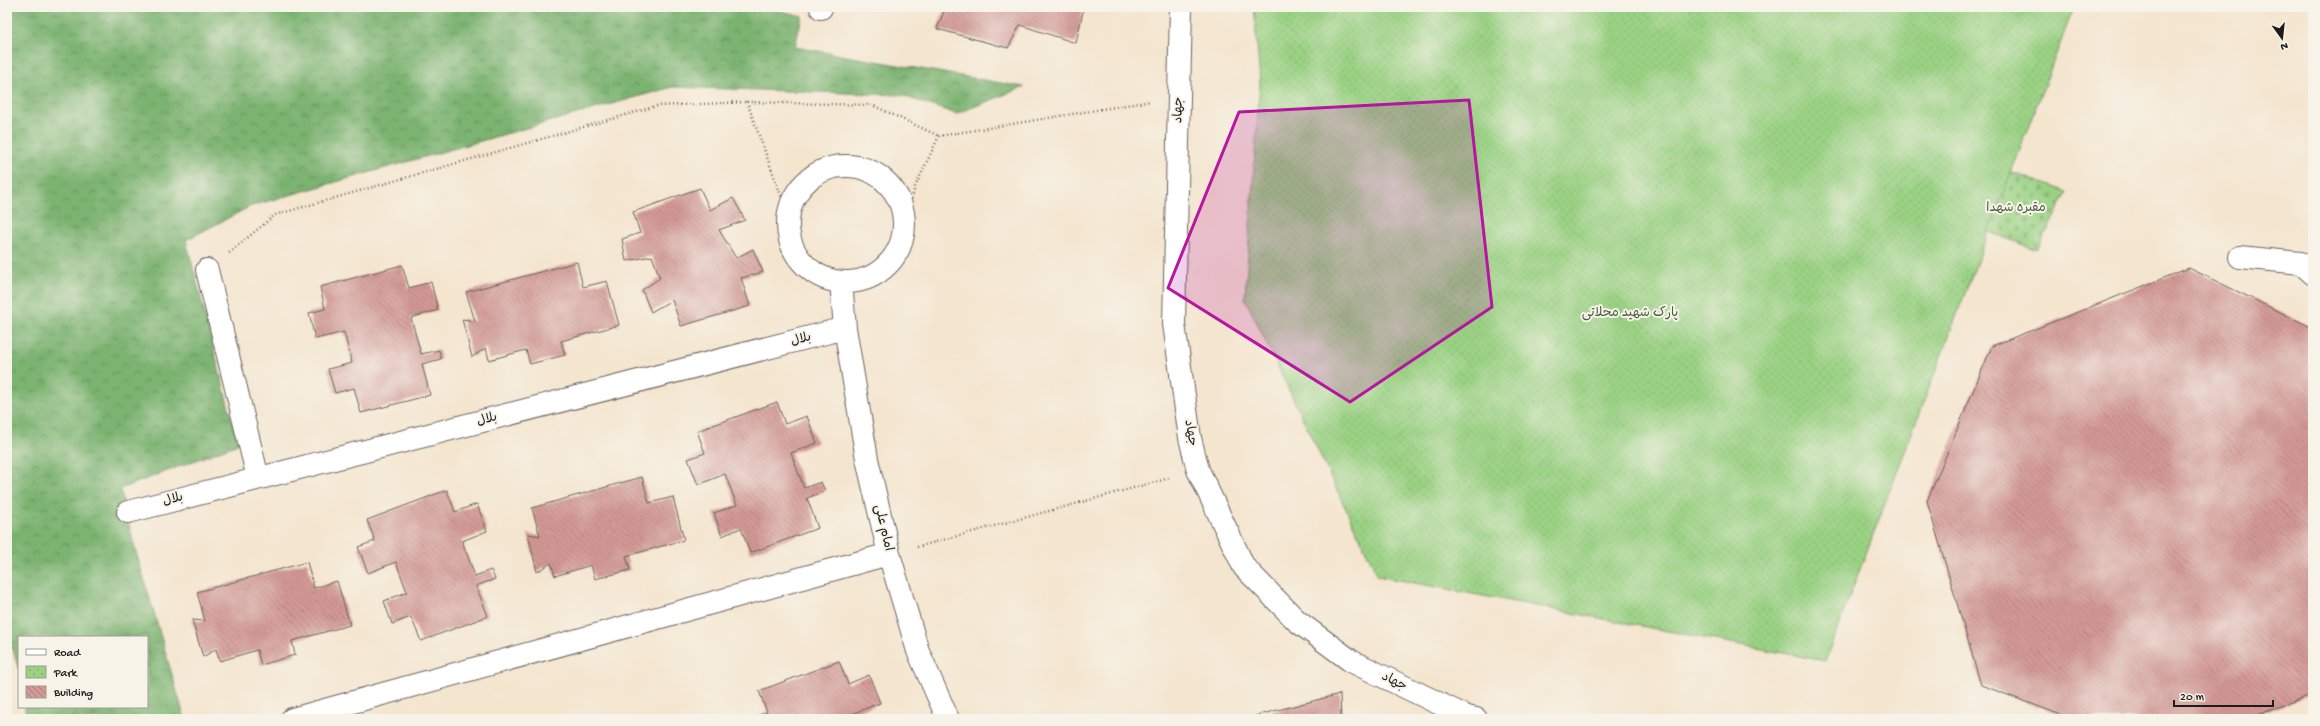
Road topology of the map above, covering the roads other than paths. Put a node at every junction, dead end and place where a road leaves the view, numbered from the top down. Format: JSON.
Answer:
{"nodes":[{"id":1,"x":1181,"y":7,"type":"edge"},
{"id":2,"x":2240,"y":257,"type":"dead end"},
{"id":3,"x":208,"y":270,"type":"road end"},
{"id":4,"x":2313,"y":274,"type":"edge"},
{"id":5,"x":841,"y":282,"type":"junction"},
{"id":6,"x":845,"y":328,"type":"junction"},
{"id":7,"x":258,"y":478,"type":"junction"},
{"id":8,"x":128,"y":512,"type":"dead end"},
{"id":9,"x":889,"y":554,"type":"junction"},
{"id":10,"x":292,"y":719,"type":"edge"},
{"id":11,"x":948,"y":719,"type":"edge"},
{"id":12,"x":1476,"y":719,"type":"edge"}],
"edges":[{"from":1,"to":12,"type":"street","name":"جهاد"},
{"from":2,"to":4,"type":"street"},
{"from":3,"to":7,"type":"street"},
{"from":5,"to":5,"type":"street"},
{"from":5,"to":6,"type":"street","name":"امام علی"},
{"from":6,"to":7,"type":"street","name":"بلال"},
{"from":6,"to":9,"type":"street","name":"امام علی"},
{"from":7,"to":8,"type":"street","name":"بلال"},
{"from":9,"to":10,"type":"street"},
{"from":9,"to":11,"type":"street","name":"امام علی"}]}
